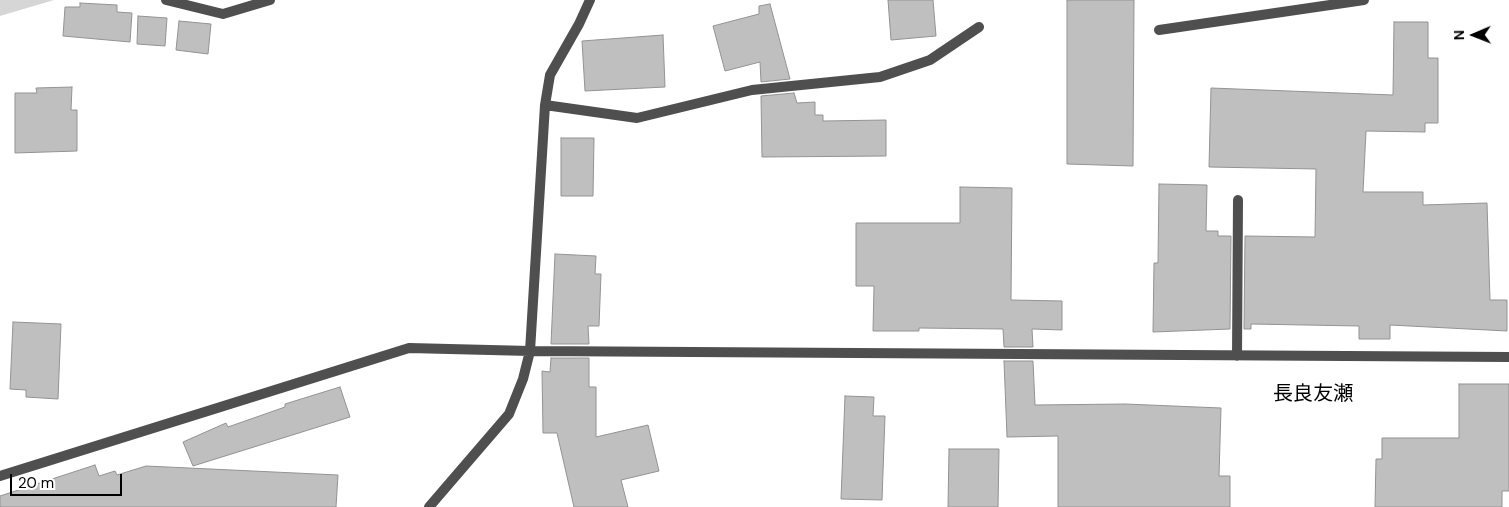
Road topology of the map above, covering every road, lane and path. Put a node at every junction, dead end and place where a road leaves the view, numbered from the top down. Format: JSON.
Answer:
{"nodes":[{"id":1,"x":166,"y":0,"type":"edge"},
{"id":2,"x":270,"y":0,"type":"edge"},
{"id":3,"x":590,"y":0,"type":"edge"},
{"id":4,"x":1364,"y":0,"type":"edge"},
{"id":5,"x":979,"y":27,"type":"dead end"},
{"id":6,"x":1159,"y":30,"type":"dead end"},
{"id":7,"x":544,"y":105,"type":"junction"},
{"id":8,"x":1238,"y":200,"type":"dead end"},
{"id":9,"x":530,"y":351,"type":"junction"},
{"id":10,"x":1237,"y":356,"type":"junction"},
{"id":11,"x":1509,"y":357,"type":"edge"},
{"id":12,"x":0,"y":476,"type":"edge"},
{"id":13,"x":429,"y":507,"type":"edge"}],
"edges":[{"from":1,"to":2,"type":"street"},
{"from":3,"to":7,"type":"street"},
{"from":4,"to":6,"type":"street"},
{"from":5,"to":7,"type":"street"},
{"from":7,"to":9,"type":"street"},
{"from":8,"to":10,"type":"street"},
{"from":9,"to":10,"type":"street"},
{"from":9,"to":12,"type":"street"},
{"from":9,"to":13,"type":"street"},
{"from":10,"to":11,"type":"street"}]}
